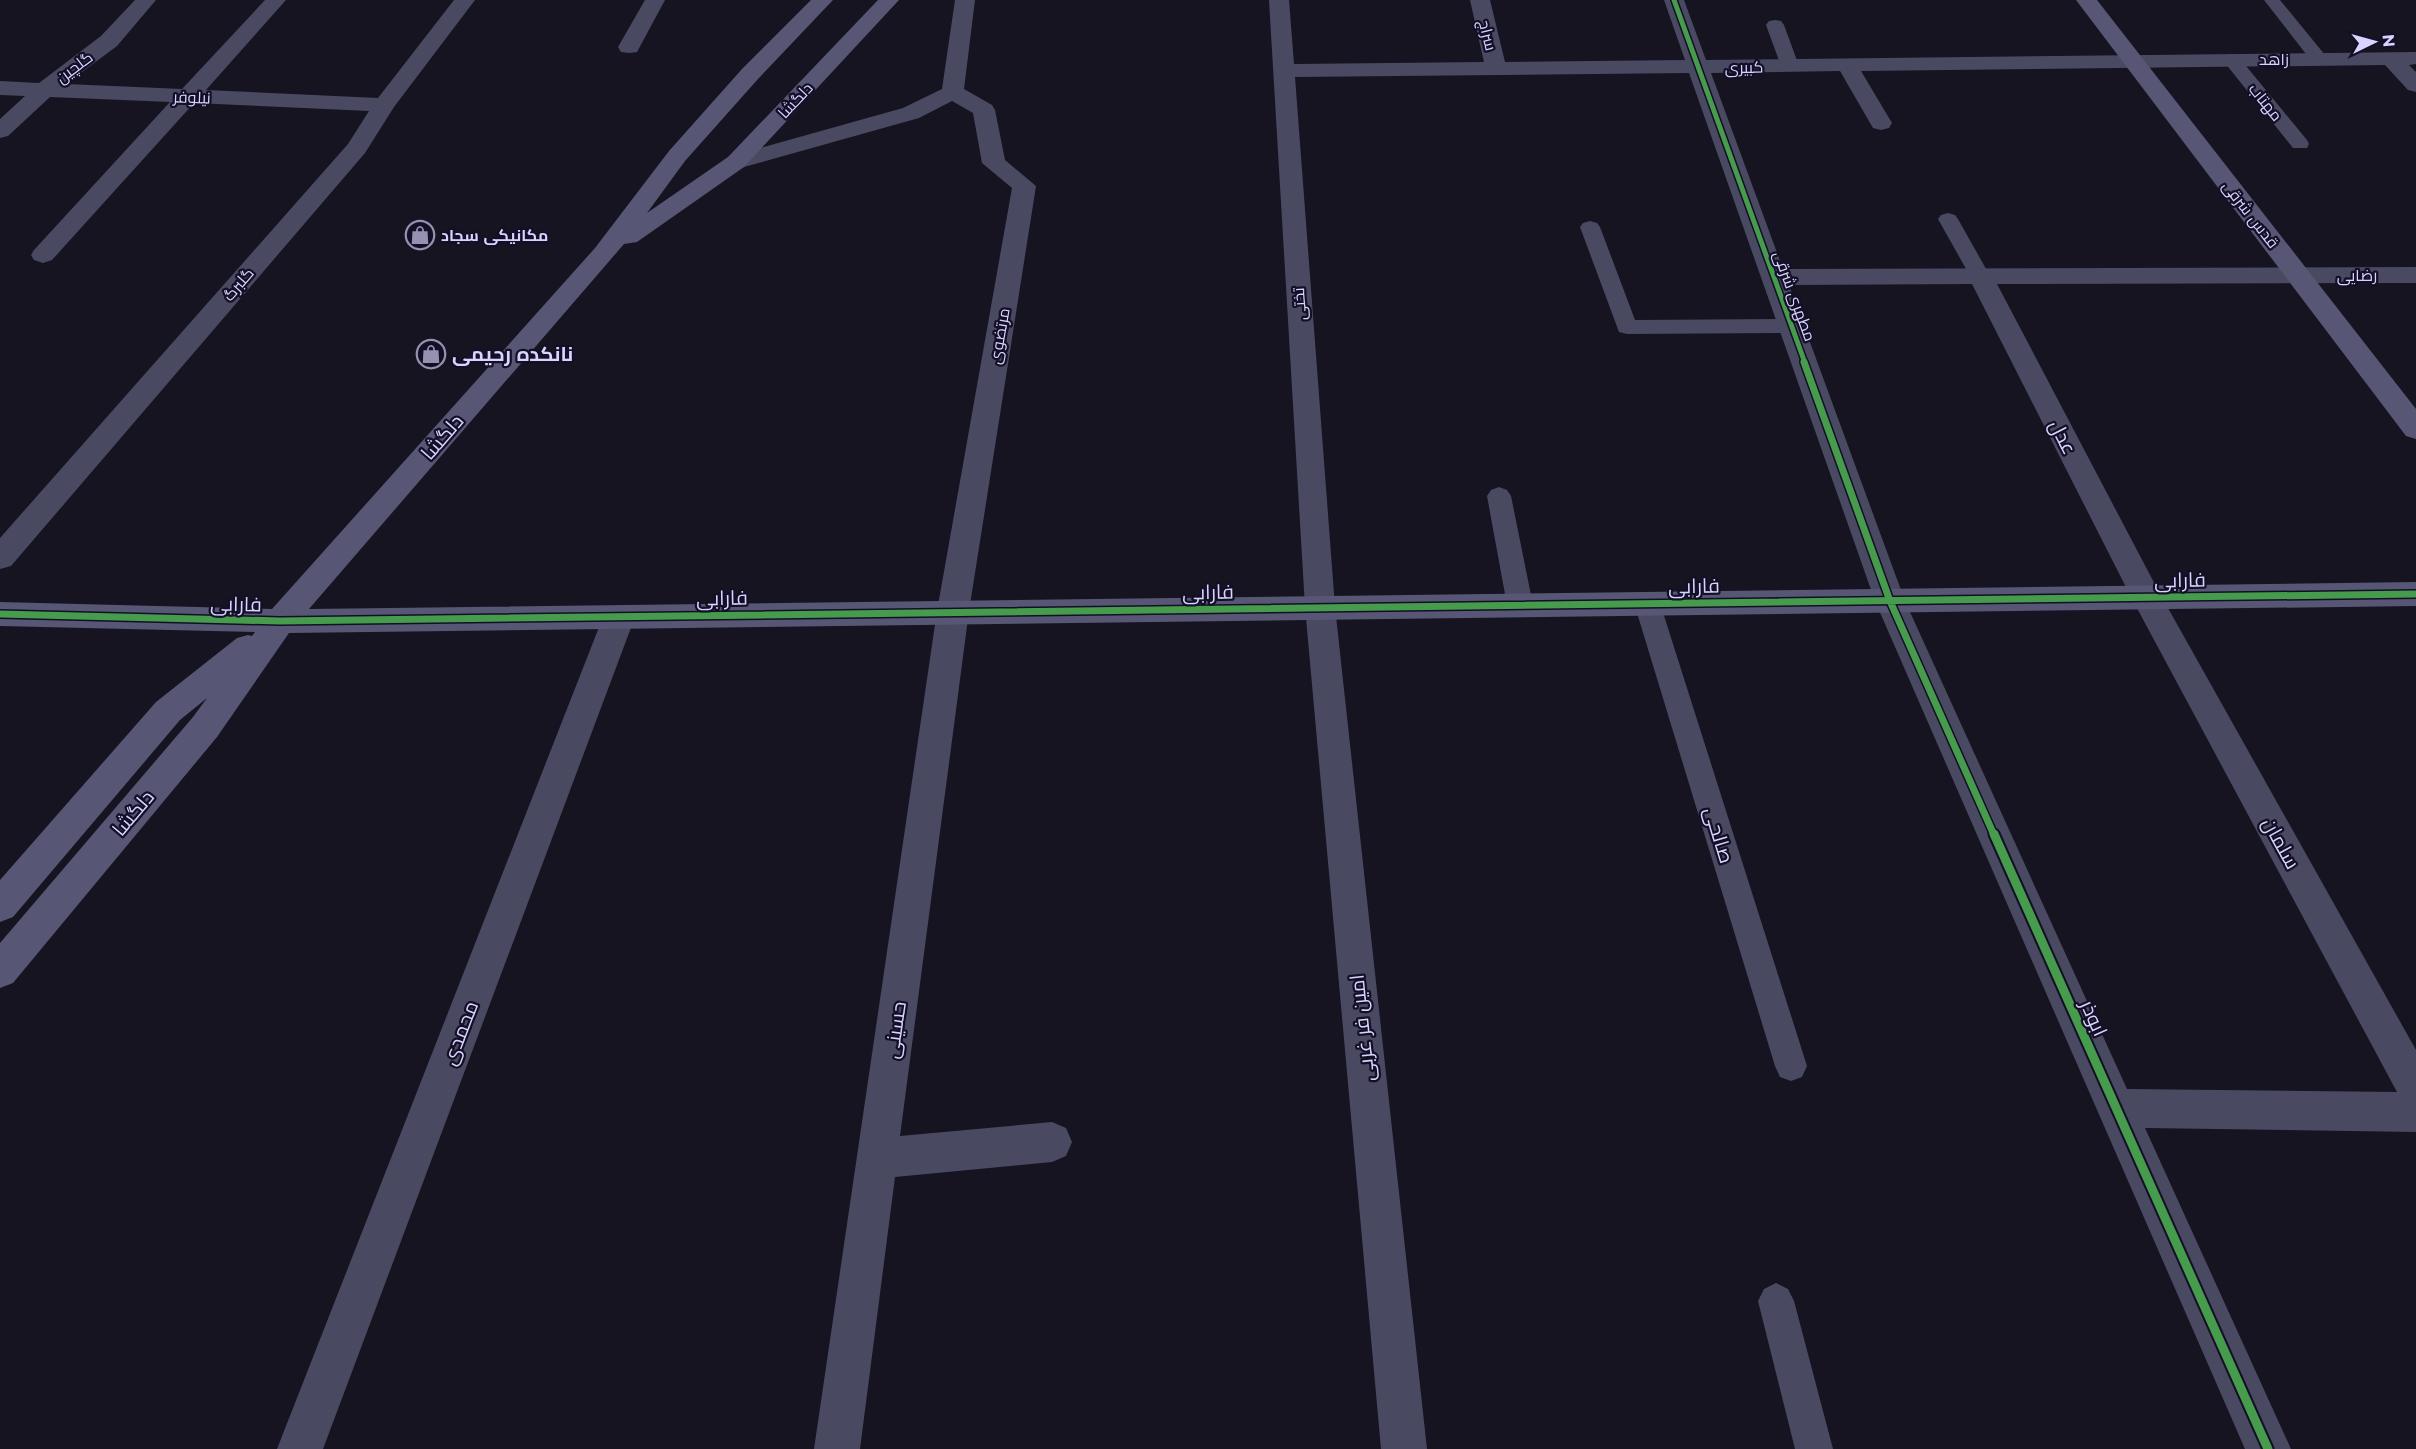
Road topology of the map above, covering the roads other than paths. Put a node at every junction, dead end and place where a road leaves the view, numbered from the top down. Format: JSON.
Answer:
{"nodes":[{"id":1,"x":146,"y":0,"type":"edge"},
{"id":2,"x":276,"y":0,"type":"edge"},
{"id":3,"x":465,"y":0,"type":"edge"},
{"id":4,"x":655,"y":0,"type":"edge"},
{"id":5,"x":823,"y":0,"type":"edge"},
{"id":6,"x":889,"y":0,"type":"edge"},
{"id":7,"x":965,"y":0,"type":"edge"},
{"id":8,"x":1279,"y":0,"type":"edge"},
{"id":9,"x":1480,"y":0,"type":"edge"},
{"id":10,"x":1674,"y":0,"type":"edge"},
{"id":11,"x":2086,"y":0,"type":"edge"},
{"id":12,"x":2272,"y":1,"type":"edge"},
{"id":13,"x":1775,"y":26,"type":"dead end"},
{"id":14,"x":629,"y":47,"type":"dead end"},
{"id":15,"x":2391,"y":58,"type":"junction"},
{"id":16,"x":2416,"y":58,"type":"edge"},
{"id":17,"x":2231,"y":59,"type":"junction"},
{"id":18,"x":2319,"y":59,"type":"junction"},
{"id":19,"x":2132,"y":60,"type":"junction"},
{"id":20,"x":1847,"y":65,"type":"junction"},
{"id":21,"x":1790,"y":66,"type":"junction"},
{"id":22,"x":1698,"y":68,"type":"junction"},
{"id":23,"x":1496,"y":69,"type":"junction"},
{"id":24,"x":1283,"y":71,"type":"junction"},
{"id":25,"x":2416,"y":85,"type":"edge"},
{"id":26,"x":0,"y":88,"type":"edge"},
{"id":27,"x":44,"y":90,"type":"junction"},
{"id":28,"x":953,"y":92,"type":"junction"},
{"id":29,"x":189,"y":97,"type":"junction"},
{"id":30,"x":384,"y":105,"type":"junction"},
{"id":31,"x":1881,"y":123,"type":"dead end"},
{"id":32,"x":0,"y":131,"type":"edge"},
{"id":33,"x":2301,"y":144,"type":"dead end"},
{"id":34,"x":736,"y":162,"type":"junction"},
{"id":35,"x":1948,"y":219,"type":"dead end"},
{"id":36,"x":1590,"y":226,"type":"dead end"},
{"id":37,"x":604,"y":253,"type":"junction"},
{"id":38,"x":43,"y":255,"type":"dead end"},
{"id":39,"x":2297,"y":274,"type":"junction"},
{"id":40,"x":2416,"y":275,"type":"edge"},
{"id":41,"x":1980,"y":276,"type":"junction"},
{"id":42,"x":1773,"y":277,"type":"junction"},
{"id":43,"x":1791,"y":326,"type":"junction"},
{"id":44,"x":2416,"y":429,"type":"edge"},
{"id":45,"x":1499,"y":496,"type":"dead end"},
{"id":46,"x":0,"y":558,"type":"edge"},
{"id":47,"x":2416,"y":594,"type":"edge"},
{"id":48,"x":2146,"y":597,"type":"junction"},
{"id":49,"x":1890,"y":601,"type":"junction"},
{"id":50,"x":1647,"y":603,"type":"junction"},
{"id":51,"x":1520,"y":605,"type":"junction"},
{"id":52,"x":1320,"y":607,"type":"junction"},
{"id":53,"x":953,"y":611,"type":"junction"},
{"id":54,"x":0,"y":614,"type":"edge"},
{"id":55,"x":620,"y":617,"type":"junction"},
{"id":56,"x":280,"y":621,"type":"junction"},
{"id":57,"x":0,"y":906,"type":"edge"},
{"id":58,"x":0,"y":971,"type":"edge"},
{"id":59,"x":1791,"y":1066,"type":"dead end"},
{"id":60,"x":2416,"y":1088,"type":"edge"},
{"id":61,"x":2116,"y":1108,"type":"junction"},
{"id":62,"x":2416,"y":1112,"type":"edge"},
{"id":63,"x":1053,"y":1142,"type":"dead end"},
{"id":64,"x":878,"y":1158,"type":"junction"},
{"id":65,"x":1776,"y":1300,"type":"dead end"},
{"id":66,"x":300,"y":1449,"type":"edge"},
{"id":67,"x":837,"y":1449,"type":"edge"},
{"id":68,"x":1404,"y":1449,"type":"edge"},
{"id":69,"x":1814,"y":1449,"type":"edge"},
{"id":70,"x":2268,"y":1449,"type":"edge"}],
"edges":[{"from":1,"to":27,"type":"street","name":"گلچین"},
{"from":2,"to":29,"type":"street"},
{"from":3,"to":30,"type":"street","name":"گلبرگ"},
{"from":4,"to":14,"type":"street"},
{"from":5,"to":37,"type":"street","name":"دلگشا"},
{"from":6,"to":34,"type":"street","name":"دلگشا"},
{"from":7,"to":28,"type":"street"},
{"from":8,"to":24,"type":"street","name":"تختی"},
{"from":9,"to":23,"type":"street","name":"سراج"},
{"from":10,"to":22,"type":"street","name":"مطهری شرقی"},
{"from":11,"to":19,"type":"street","name":"قدس شرقی"},
{"from":12,"to":18,"type":"lane"},
{"from":13,"to":21,"type":"lane"},
{"from":15,"to":16,"type":"street","name":"زاهد"},
{"from":15,"to":18,"type":"street","name":"زاهد"},
{"from":15,"to":25,"type":"street"},
{"from":17,"to":18,"type":"street","name":"زاهد"},
{"from":17,"to":19,"type":"street","name":"زاهد"},
{"from":17,"to":33,"type":"lane","name":"مهتاب"},
{"from":19,"to":20,"type":"street","name":"کبیری"},
{"from":19,"to":39,"type":"street","name":"قدس شرقی"},
{"from":20,"to":21,"type":"street","name":"کبیری"},
{"from":20,"to":31,"type":"street"},
{"from":21,"to":22,"type":"street","name":"کبیری"},
{"from":22,"to":23,"type":"street","name":"کبیری"},
{"from":22,"to":42,"type":"street","name":"مطهری شرقی"},
{"from":23,"to":24,"type":"street","name":"کبیری"},
{"from":24,"to":52,"type":"street","name":"تختی"},
{"from":26,"to":27,"type":"street","name":"نیلوفر"},
{"from":27,"to":29,"type":"street","name":"نیلوفر"},
{"from":27,"to":32,"type":"street","name":"گلچین"},
{"from":28,"to":34,"type":"street"},
{"from":28,"to":53,"type":"street","name":"مرتضوی"},
{"from":29,"to":30,"type":"street","name":"نیلوفر"},
{"from":29,"to":38,"type":"street"},
{"from":30,"to":46,"type":"street","name":"گلبرگ"},
{"from":34,"to":37,"type":"street","name":"دلگشا"},
{"from":35,"to":41,"type":"lane"},
{"from":36,"to":43,"type":"lane"},
{"from":37,"to":56,"type":"street","name":"دلگشا"},
{"from":39,"to":40,"type":"street","name":"رضایی"},
{"from":39,"to":41,"type":"street"},
{"from":39,"to":44,"type":"street","name":"قدس شرقی"},
{"from":41,"to":42,"type":"street"},
{"from":41,"to":48,"type":"street","name":"عدل"},
{"from":42,"to":43,"type":"street","name":"مطهری شرقی"},
{"from":43,"to":49,"type":"street","name":"مطهری شرقی"},
{"from":45,"to":51,"type":"lane"},
{"from":47,"to":48,"type":"street","name":"فارابی"},
{"from":48,"to":49,"type":"street","name":"فارابی"},
{"from":48,"to":60,"type":"street","name":"سلمان"},
{"from":49,"to":50,"type":"street","name":"فارابی"},
{"from":49,"to":61,"type":"street","name":"ابوذر"},
{"from":50,"to":51,"type":"street","name":"فارابی"},
{"from":50,"to":59,"type":"lane","name":"صالحی"},
{"from":51,"to":52,"type":"street","name":"فارابی"},
{"from":52,"to":53,"type":"street","name":"فارابی"},
{"from":52,"to":68,"type":"street","name":"امین فر غربی"},
{"from":53,"to":55,"type":"street","name":"فارابی"},
{"from":53,"to":64,"type":"street","name":"حسینی"},
{"from":54,"to":56,"type":"street","name":"فارابی"},
{"from":55,"to":56,"type":"street","name":"فارابی"},
{"from":55,"to":66,"type":"street","name":"محمدی"},
{"from":56,"to":57,"type":"street","name":"دلگشا"},
{"from":56,"to":58,"type":"street","name":"دلگشا"},
{"from":61,"to":62,"type":"street"},
{"from":61,"to":70,"type":"street","name":"ابوذر"},
{"from":63,"to":64,"type":"street"},
{"from":64,"to":67,"type":"street","name":"حسینی"},
{"from":65,"to":69,"type":"lane"}]}
